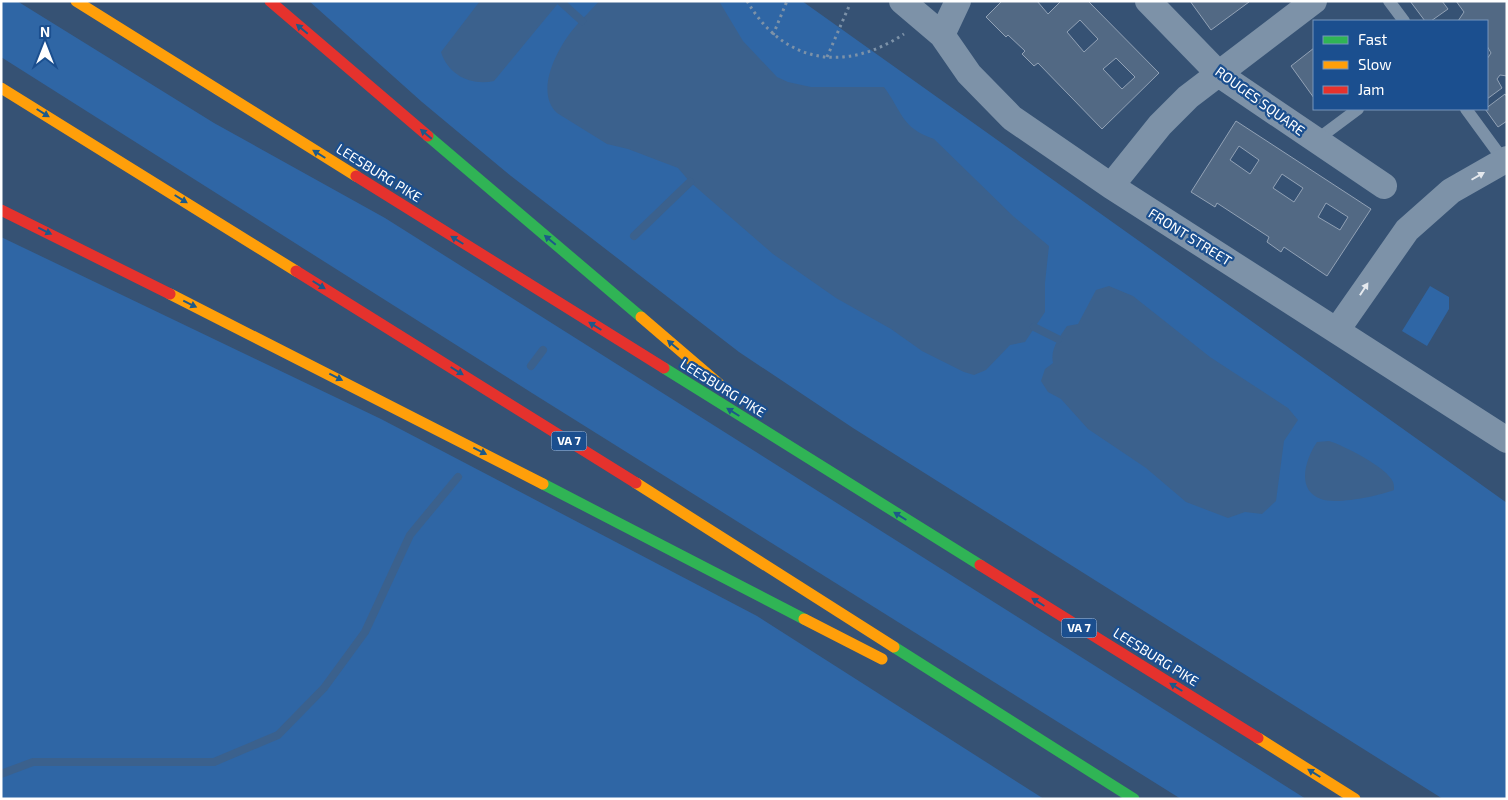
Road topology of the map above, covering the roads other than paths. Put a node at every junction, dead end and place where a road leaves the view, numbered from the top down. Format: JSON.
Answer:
{"nodes":[{"id":1,"x":76,"y":1,"type":"edge"},
{"id":2,"x":270,"y":1,"type":"edge"},
{"id":3,"x":902,"y":1,"type":"edge"},
{"id":4,"x":958,"y":1,"type":"edge"},
{"id":5,"x":1148,"y":1,"type":"edge"},
{"id":6,"x":1314,"y":1,"type":"edge"},
{"id":7,"x":1389,"y":1,"type":"edge"},
{"id":8,"x":1403,"y":20,"type":"edge"},
{"id":9,"x":942,"y":35,"type":"junction"},
{"id":10,"x":1220,"y":75,"type":"junction"},
{"id":11,"x":1,"y":88,"type":"edge"},
{"id":12,"x":1357,"y":110,"type":"edge"},
{"id":13,"x":1467,"y":110,"type":"edge"},
{"id":14,"x":1315,"y":141,"type":"junction"},
{"id":15,"x":1505,"y":160,"type":"edge"},
{"id":16,"x":1111,"y":186,"type":"junction"},
{"id":17,"x":1384,"y":186,"type":"dead end"},
{"id":18,"x":1,"y":210,"type":"edge"},
{"id":19,"x":1337,"y":330,"type":"junction"},
{"id":20,"x":1507,"y":440,"type":"edge"},
{"id":21,"x":804,"y":456,"type":"junction"},
{"id":22,"x":894,"y":665,"type":"dead end"},
{"id":23,"x":929,"y":683,"type":"dead end"},
{"id":24,"x":1044,"y":742,"type":"junction"},
{"id":25,"x":1134,"y":799,"type":"edge"},
{"id":26,"x":1355,"y":799,"type":"edge"}],
"edges":[{"from":21,"to":1,"type":"highway","name":"LEESBURG PIKE","number":"VA 7","one_way":true},
{"from":21,"to":2,"type":"highway","one_way":true},
{"from":3,"to":9,"type":"street","name":"FRONT STREET"},
{"from":4,"to":9,"type":"street"},
{"from":5,"to":10,"type":"street","name":"ROUGES SQUARE"},
{"from":6,"to":10,"type":"street"},
{"from":7,"to":8,"type":"lane"},
{"from":9,"to":16,"type":"street","name":"FRONT STREET"},
{"from":10,"to":14,"type":"street","name":"ROUGES SQUARE"},
{"from":10,"to":16,"type":"street"},
{"from":11,"to":24,"type":"highway","number":"VA 7","one_way":true},
{"from":12,"to":14,"type":"lane"},
{"from":13,"to":15,"type":"lane"},
{"from":14,"to":17,"type":"street","name":"ROUGES SQUARE"},
{"from":19,"to":15,"type":"street","one_way":true},
{"from":16,"to":19,"type":"street","name":"FRONT STREET"},
{"from":18,"to":22,"type":"highway","one_way":true},
{"from":19,"to":20,"type":"street","name":"FRONT STREET"},
{"from":26,"to":21,"type":"highway","name":"LEESBURG PIKE","number":"VA 7","one_way":true},
{"from":23,"to":24,"type":"highway"},
{"from":24,"to":25,"type":"highway","number":"VA 7"}]}
